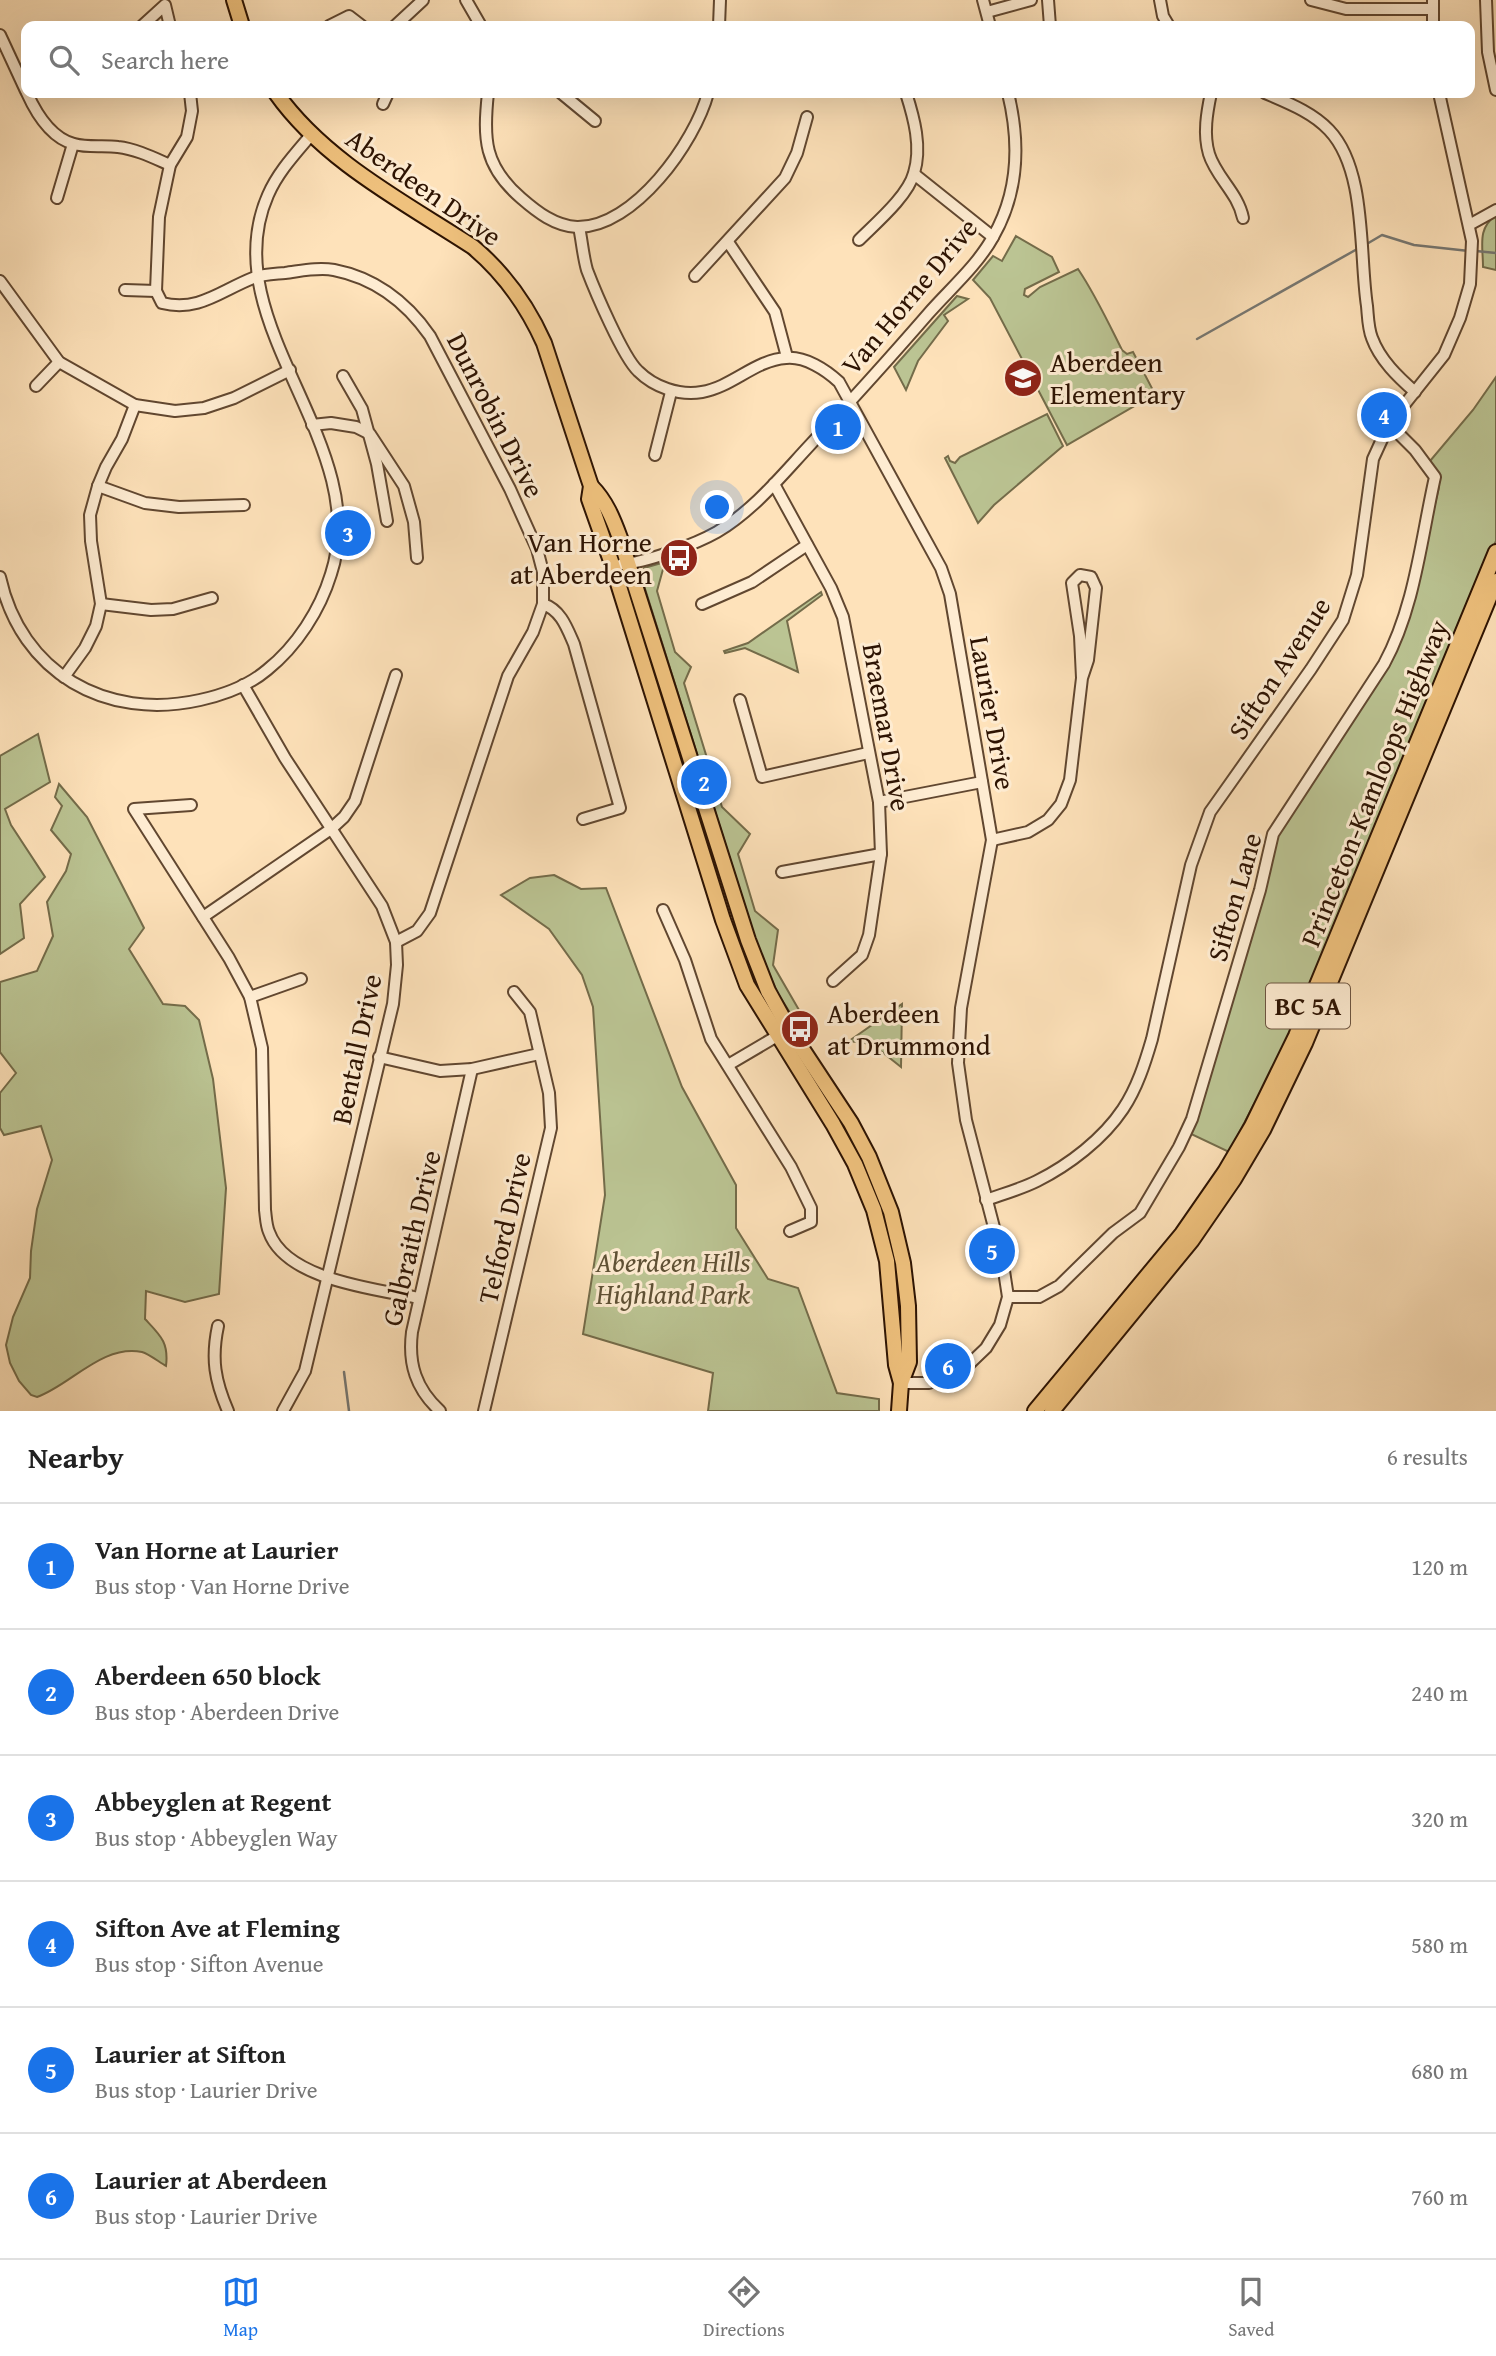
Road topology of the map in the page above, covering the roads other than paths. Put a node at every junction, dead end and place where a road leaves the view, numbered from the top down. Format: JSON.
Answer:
{"nodes":[{"id":1,"x":234,"y":0,"type":"edge"},
{"id":2,"x":423,"y":0,"type":"edge"},
{"id":3,"x":466,"y":0,"type":"edge"},
{"id":4,"x":720,"y":0,"type":"edge"},
{"id":5,"x":983,"y":0,"type":"edge"},
{"id":6,"x":1031,"y":0,"type":"edge"},
{"id":7,"x":1048,"y":0,"type":"edge"},
{"id":8,"x":1160,"y":0,"type":"edge"},
{"id":9,"x":1311,"y":0,"type":"edge"},
{"id":10,"x":1486,"y":0,"type":"edge"},
{"id":11,"x":1432,"y":5,"type":"edge"},
{"id":12,"x":987,"y":12,"type":"junction"},
{"id":13,"x":147,"y":21,"type":"edge"},
{"id":14,"x":169,"y":21,"type":"edge"},
{"id":15,"x":240,"y":21,"type":"edge"},
{"id":16,"x":339,"y":21,"type":"edge"},
{"id":17,"x":356,"y":21,"type":"edge"},
{"id":18,"x":400,"y":21,"type":"edge"},
{"id":19,"x":478,"y":21,"type":"edge"},
{"id":20,"x":719,"y":21,"type":"edge"},
{"id":21,"x":989,"y":21,"type":"edge"},
{"id":22,"x":1050,"y":21,"type":"edge"},
{"id":23,"x":1166,"y":21,"type":"edge"},
{"id":24,"x":0,"y":35,"type":"edge"},
{"id":25,"x":21,"y":79,"type":"edge"},
{"id":26,"x":1496,"y":90,"type":"edge"},
{"id":27,"x":30,"y":98,"type":"edge"},
{"id":28,"x":191,"y":98,"type":"edge"},
{"id":29,"x":279,"y":98,"type":"edge"},
{"id":30,"x":386,"y":98,"type":"edge"},
{"id":31,"x":487,"y":98,"type":"edge"},
{"id":32,"x":567,"y":98,"type":"edge"},
{"id":33,"x":706,"y":98,"type":"edge"},
{"id":34,"x":908,"y":98,"type":"edge"},
{"id":35,"x":1009,"y":98,"type":"edge"},
{"id":36,"x":1210,"y":98,"type":"edge"},
{"id":37,"x":1276,"y":98,"type":"edge"},
{"id":38,"x":1440,"y":98,"type":"edge"},
{"id":39,"x":383,"y":104,"type":"dead end"},
{"id":40,"x":807,"y":117,"type":"dead end"},
{"id":41,"x":595,"y":121,"type":"dead end"},
{"id":42,"x":311,"y":135,"type":"junction"},
{"id":43,"x":73,"y":144,"type":"junction"},
{"id":44,"x":170,"y":165,"type":"junction"},
{"id":45,"x":914,"y":174,"type":"junction"},
{"id":46,"x":57,"y":198,"type":"dead end"},
{"id":47,"x":1496,"y":210,"type":"edge"},
{"id":48,"x":1243,"y":218,"type":"dead end"},
{"id":49,"x":1469,"y":225,"type":"junction"},
{"id":50,"x":579,"y":227,"type":"junction"},
{"id":51,"x":993,"y":237,"type":"junction"},
{"id":52,"x":859,"y":240,"type":"dead end"},
{"id":53,"x":728,"y":242,"type":"junction"},
{"id":54,"x":695,"y":276,"type":"dead end"},
{"id":55,"x":256,"y":277,"type":"junction"},
{"id":56,"x":0,"y":281,"type":"edge"},
{"id":57,"x":125,"y":290,"type":"dead end"},
{"id":58,"x":156,"y":291,"type":"junction"},
{"id":59,"x":788,"y":357,"type":"junction"},
{"id":60,"x":58,"y":362,"type":"junction"},
{"id":61,"x":290,"y":370,"type":"junction"},
{"id":62,"x":343,"y":376,"type":"dead end"},
{"id":63,"x":36,"y":386,"type":"dead end"},
{"id":64,"x":671,"y":392,"type":"junction"},
{"id":65,"x":1415,"y":392,"type":"junction"},
{"id":66,"x":851,"y":401,"type":"junction"},
{"id":67,"x":135,"y":405,"type":"junction"},
{"id":68,"x":1389,"y":424,"type":"junction"},
{"id":69,"x":312,"y":425,"type":"junction"},
{"id":70,"x":370,"y":434,"type":"junction"},
{"id":71,"x":656,"y":455,"type":"dead end"},
{"id":72,"x":774,"y":484,"type":"junction"},
{"id":73,"x":98,"y":486,"type":"junction"},
{"id":74,"x":591,"y":486,"type":"junction"},
{"id":75,"x":244,"y":505,"type":"dead end"},
{"id":76,"x":387,"y":522,"type":"dead end"},
{"id":77,"x":807,"y":545,"type":"junction"},
{"id":78,"x":1496,"y":552,"type":"edge"},
{"id":79,"x":417,"y":558,"type":"dead end"},
{"id":80,"x":612,"y":564,"type":"junction"},
{"id":81,"x":628,"y":564,"type":"junction"},
{"id":82,"x":0,"y":577,"type":"edge"},
{"id":83,"x":1496,"y":581,"type":"edge"},
{"id":84,"x":212,"y":598,"type":"dead end"},
{"id":85,"x":101,"y":604,"type":"junction"},
{"id":86,"x":543,"y":604,"type":"junction"},
{"id":87,"x":702,"y":604,"type":"dead end"},
{"id":88,"x":396,"y":675,"type":"dead end"},
{"id":89,"x":64,"y":677,"type":"junction"},
{"id":90,"x":1082,"y":678,"type":"junction"},
{"id":91,"x":243,"y":685,"type":"junction"},
{"id":92,"x":740,"y":700,"type":"dead end"},
{"id":93,"x":868,"y":753,"type":"junction"},
{"id":94,"x":982,"y":782,"type":"junction"},
{"id":95,"x":878,"y":802,"type":"junction"},
{"id":96,"x":191,"y":805,"type":"dead end"},
{"id":97,"x":583,"y":819,"type":"dead end"},
{"id":98,"x":331,"y":829,"type":"junction"},
{"id":99,"x":992,"y":840,"type":"junction"},
{"id":100,"x":881,"y":854,"type":"junction"},
{"id":101,"x":782,"y":872,"type":"dead end"},
{"id":102,"x":663,"y":910,"type":"dead end"},
{"id":103,"x":203,"y":917,"type":"junction"},
{"id":104,"x":396,"y":942,"type":"junction"},
{"id":105,"x":301,"y":979,"type":"dead end"},
{"id":106,"x":833,"y":981,"type":"dead end"},
{"id":107,"x":514,"y":992,"type":"dead end"},
{"id":108,"x":250,"y":997,"type":"junction"},
{"id":109,"x":783,"y":1032,"type":"junction"},
{"id":110,"x":539,"y":1054,"type":"junction"},
{"id":111,"x":379,"y":1057,"type":"junction"},
{"id":112,"x":728,"y":1065,"type":"junction"},
{"id":113,"x":472,"y":1069,"type":"junction"},
{"id":114,"x":986,"y":1200,"type":"junction"},
{"id":115,"x":790,"y":1231,"type":"dead end"},
{"id":116,"x":328,"y":1278,"type":"junction"},
{"id":117,"x":1008,"y":1297,"type":"junction"},
{"id":118,"x":419,"y":1298,"type":"junction"},
{"id":119,"x":218,"y":1326,"type":"dead end"},
{"id":120,"x":901,"y":1384,"type":"junction"},
{"id":121,"x":228,"y":1411,"type":"edge"},
{"id":122,"x":283,"y":1411,"type":"edge"},
{"id":123,"x":440,"y":1411,"type":"edge"},
{"id":124,"x":484,"y":1411,"type":"edge"},
{"id":125,"x":899,"y":1411,"type":"edge"},
{"id":126,"x":1035,"y":1411,"type":"edge"},
{"id":127,"x":1052,"y":1411,"type":"edge"}],
"edges":[{"from":1,"to":15,"type":"main road"},
{"from":2,"to":18,"type":"street"},
{"from":3,"to":19,"type":"street"},
{"from":4,"to":20,"type":"street"},
{"from":5,"to":12,"type":"street"},
{"from":6,"to":12,"type":"street"},
{"from":7,"to":22,"type":"street"},
{"from":8,"to":23,"type":"street"},
{"from":9,"to":11,"type":"street"},
{"from":10,"to":26,"type":"street"},
{"from":12,"to":21,"type":"street"},
{"from":13,"to":14,"type":"street"},
{"from":16,"to":17,"type":"street"},
{"from":24,"to":25,"type":"street"},
{"from":27,"to":43,"type":"street"},
{"from":28,"to":44,"type":"street"},
{"from":29,"to":42,"type":"main road","name":"Aberdeen Drive"},
{"from":30,"to":39,"type":"street"},
{"from":31,"to":50,"type":"street"},
{"from":32,"to":41,"type":"street"},
{"from":33,"to":50,"type":"street"},
{"from":34,"to":45,"type":"street"},
{"from":35,"to":51,"type":"street","name":"Van Horne Drive"},
{"from":36,"to":48,"type":"street"},
{"from":37,"to":65,"type":"street"},
{"from":38,"to":49,"type":"street","name":"Sifton Avenue"},
{"from":40,"to":53,"type":"street"},
{"from":42,"to":55,"type":"street"},
{"from":42,"to":74,"type":"main road","name":"Aberdeen Drive"},
{"from":43,"to":44,"type":"street"},
{"from":43,"to":46,"type":"street"},
{"from":44,"to":58,"type":"street"},
{"from":45,"to":51,"type":"street"},
{"from":45,"to":52,"type":"street"},
{"from":47,"to":49,"type":"street"},
{"from":49,"to":65,"type":"street","name":"Sifton Avenue"},
{"from":50,"to":64,"type":"street"},
{"from":51,"to":66,"type":"street","name":"Van Horne Drive"},
{"from":53,"to":54,"type":"street"},
{"from":53,"to":59,"type":"street"},
{"from":55,"to":58,"type":"street","name":"Dunrobin Drive"},
{"from":55,"to":61,"type":"street"},
{"from":55,"to":86,"type":"street","name":"Dunrobin Drive"},
{"from":56,"to":60,"type":"street"},
{"from":57,"to":58,"type":"street","name":"Dunrobin Drive"},
{"from":59,"to":64,"type":"street"},
{"from":59,"to":66,"type":"street","name":"Laurier Drive"},
{"from":60,"to":63,"type":"street"},
{"from":60,"to":67,"type":"street"},
{"from":61,"to":67,"type":"street"},
{"from":61,"to":69,"type":"street"},
{"from":62,"to":70,"type":"street"},
{"from":64,"to":71,"type":"street"},
{"from":65,"to":68,"type":"street","name":"Sifton Avenue"},
{"from":66,"to":72,"type":"street","name":"Van Horne Drive"},
{"from":66,"to":94,"type":"street","name":"Laurier Drive"},
{"from":67,"to":73,"type":"street"},
{"from":68,"to":114,"type":"street","name":"Sifton Avenue"},
{"from":68,"to":117,"type":"street","name":"Sifton Lane"},
{"from":69,"to":70,"type":"street"},
{"from":69,"to":91,"type":"street"},
{"from":70,"to":76,"type":"street"},
{"from":70,"to":79,"type":"street"},
{"from":72,"to":77,"type":"street","name":"Braemar Drive"},
{"from":72,"to":81,"type":"street","name":"Van Horne Drive"},
{"from":73,"to":75,"type":"street"},
{"from":73,"to":85,"type":"street"},
{"from":74,"to":80,"type":"main road","name":"Aberdeen Drive"},
{"from":74,"to":81,"type":"main road","name":"Aberdeen Drive"},
{"from":77,"to":87,"type":"street"},
{"from":77,"to":93,"type":"street","name":"Braemar Drive"},
{"from":78,"to":126,"type":"main road","name":"Princeton-Kamloops Highway","number":"BC 5A"},
{"from":80,"to":81,"type":"street","name":"Van Horne Drive"},
{"from":80,"to":109,"type":"main road","name":"Aberdeen Drive"},
{"from":81,"to":109,"type":"main road","name":"Aberdeen Drive"},
{"from":82,"to":89,"type":"street"},
{"from":83,"to":127,"type":"main road","name":"Princeton-Kamloops Highway","number":"BC 5A"},
{"from":84,"to":85,"type":"street"},
{"from":85,"to":89,"type":"street"},
{"from":86,"to":97,"type":"street"},
{"from":86,"to":104,"type":"street","name":"Dunrobin Drive"},
{"from":88,"to":98,"type":"street"},
{"from":89,"to":91,"type":"street"},
{"from":90,"to":90,"type":"street"},
{"from":90,"to":99,"type":"street"},
{"from":91,"to":98,"type":"street","name":"Bentall Drive"},
{"from":92,"to":93,"type":"street"},
{"from":93,"to":95,"type":"street","name":"Braemar Drive"},
{"from":94,"to":95,"type":"street"},
{"from":94,"to":99,"type":"street","name":"Laurier Drive"},
{"from":95,"to":100,"type":"street","name":"Braemar Drive"},
{"from":96,"to":103,"type":"street"},
{"from":98,"to":103,"type":"street"},
{"from":98,"to":104,"type":"street","name":"Bentall Drive"},
{"from":99,"to":114,"type":"street","name":"Laurier Drive"},
{"from":100,"to":101,"type":"street"},
{"from":100,"to":106,"type":"street","name":"Braemar Drive"},
{"from":102,"to":112,"type":"street"},
{"from":103,"to":108,"type":"street"},
{"from":104,"to":111,"type":"street","name":"Bentall Drive"},
{"from":105,"to":108,"type":"street"},
{"from":107,"to":110,"type":"street","name":"Telford Drive"},
{"from":108,"to":116,"type":"street"},
{"from":109,"to":112,"type":"street"},
{"from":109,"to":120,"type":"main road","name":"Aberdeen Drive"},
{"from":110,"to":113,"type":"street"},
{"from":110,"to":124,"type":"street","name":"Telford Drive"},
{"from":111,"to":113,"type":"street"},
{"from":111,"to":116,"type":"street","name":"Bentall Drive"},
{"from":112,"to":115,"type":"street"},
{"from":113,"to":118,"type":"street","name":"Galbraith Drive"},
{"from":114,"to":117,"type":"street","name":"Laurier Drive"},
{"from":116,"to":118,"type":"street"},
{"from":116,"to":122,"type":"street","name":"Bentall Drive"},
{"from":117,"to":120,"type":"street","name":"Laurier Drive"},
{"from":118,"to":123,"type":"street","name":"Galbraith Drive"},
{"from":119,"to":121,"type":"street"},
{"from":120,"to":125,"type":"main road","name":"Aberdeen Drive"}]}
